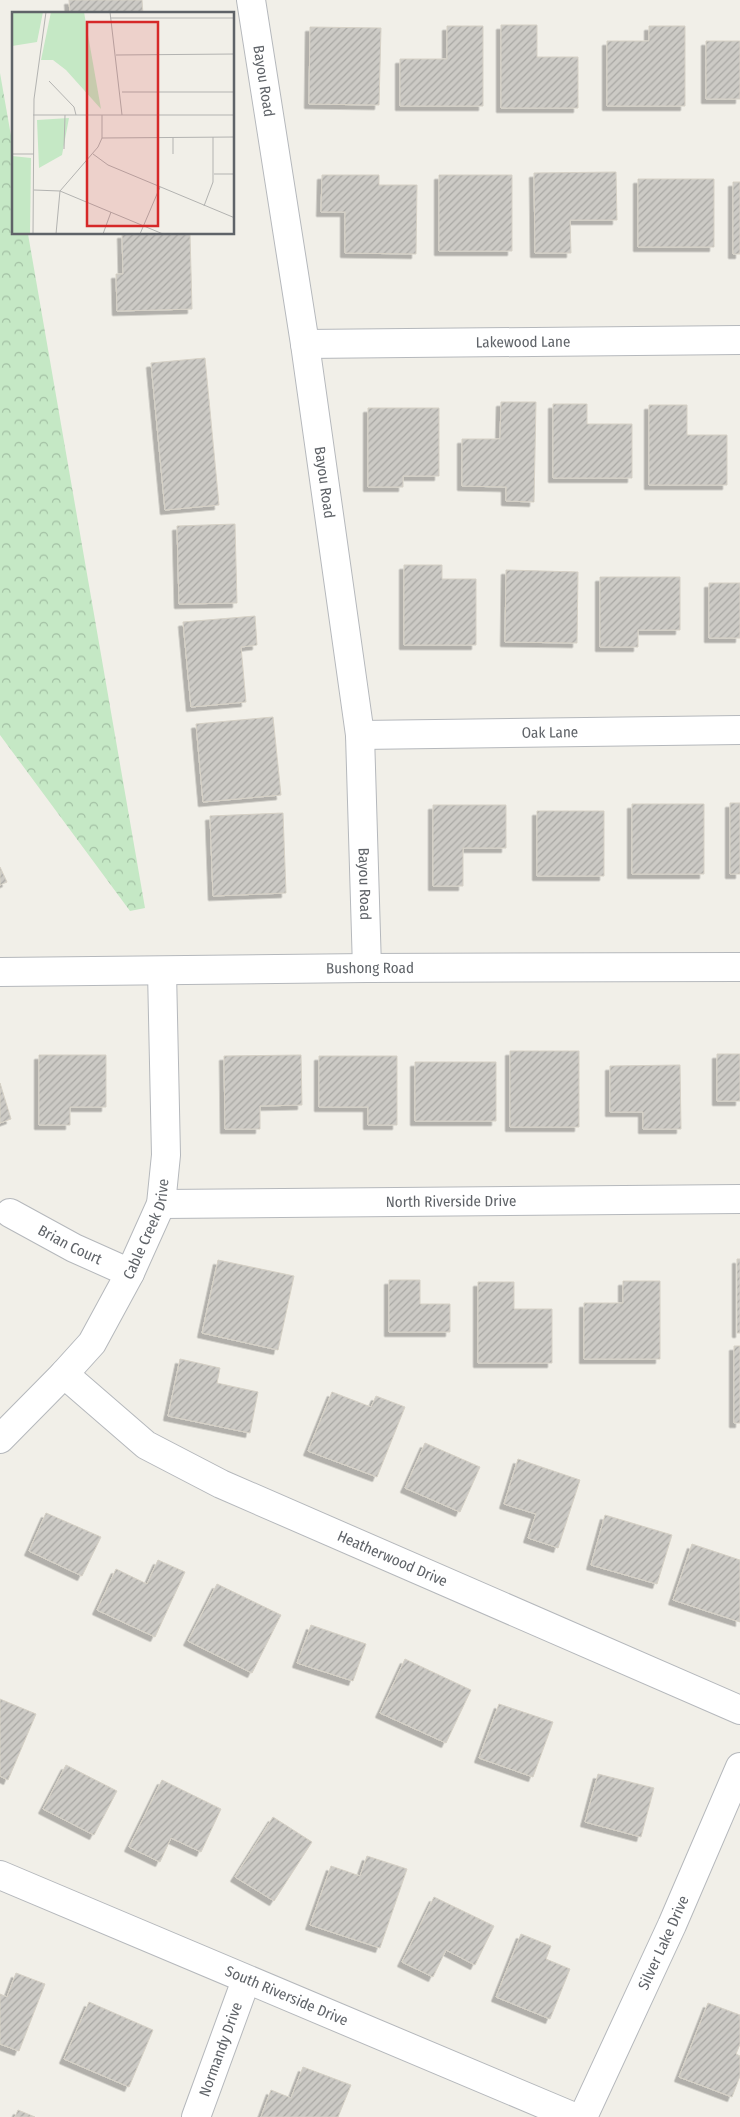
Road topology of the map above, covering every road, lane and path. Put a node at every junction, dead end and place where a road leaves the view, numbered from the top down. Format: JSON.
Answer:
{"nodes":[{"id":1,"x":251,"y":0,"type":"edge"},
{"id":2,"x":740,"y":340,"type":"edge"},
{"id":3,"x":305,"y":344,"type":"junction"},
{"id":4,"x":740,"y":730,"type":"edge"},
{"id":5,"x":360,"y":735,"type":"junction"},
{"id":6,"x":367,"y":968,"type":"junction"},
{"id":7,"x":740,"y":968,"type":"edge"},
{"id":8,"x":162,"y":971,"type":"junction"},
{"id":9,"x":0,"y":972,"type":"edge"},
{"id":10,"x":740,"y":1199,"type":"edge"},
{"id":11,"x":161,"y":1204,"type":"junction"},
{"id":12,"x":10,"y":1213,"type":"dead end"},
{"id":13,"x":130,"y":1273,"type":"junction"},
{"id":14,"x":64,"y":1374,"type":"junction"},
{"id":15,"x":0,"y":1439,"type":"edge"},
{"id":16,"x":740,"y":1710,"type":"edge"},
{"id":17,"x":740,"y":1767,"type":"edge"},
{"id":18,"x":0,"y":1876,"type":"edge"},
{"id":19,"x":246,"y":1980,"type":"junction"},
{"id":20,"x":196,"y":2117,"type":"edge"},
{"id":21,"x":574,"y":2117,"type":"edge"},
{"id":22,"x":583,"y":2117,"type":"edge"}],
"edges":[{"from":1,"to":3,"type":"street","name":"Bayou Road"},
{"from":2,"to":3,"type":"street","name":"Lakewood Lane"},
{"from":3,"to":5,"type":"street","name":"Bayou Road"},
{"from":4,"to":5,"type":"street","name":"Oak Lane"},
{"from":5,"to":6,"type":"street","name":"Bayou Road"},
{"from":6,"to":7,"type":"street","name":"Bushong Road"},
{"from":6,"to":8,"type":"street","name":"Bushong Road"},
{"from":8,"to":9,"type":"street","name":"Bushong Road"},
{"from":8,"to":11,"type":"street","name":"Cable Creek Drive"},
{"from":10,"to":11,"type":"street","name":"North Riverside Drive"},
{"from":11,"to":13,"type":"street","name":"Cable Creek Drive"},
{"from":12,"to":13,"type":"street","name":"Brian Court"},
{"from":13,"to":14,"type":"street","name":"Cable Creek Drive"},
{"from":14,"to":15,"type":"street","name":"Cable Creek Drive"},
{"from":14,"to":16,"type":"street","name":"Heatherwood Drive"},
{"from":17,"to":22,"type":"street","name":"Silver Lake Drive"},
{"from":18,"to":19,"type":"street","name":"South Riverside Drive"},
{"from":19,"to":20,"type":"street","name":"Normandy Drive"},
{"from":19,"to":21,"type":"street","name":"South Riverside Drive"}]}
